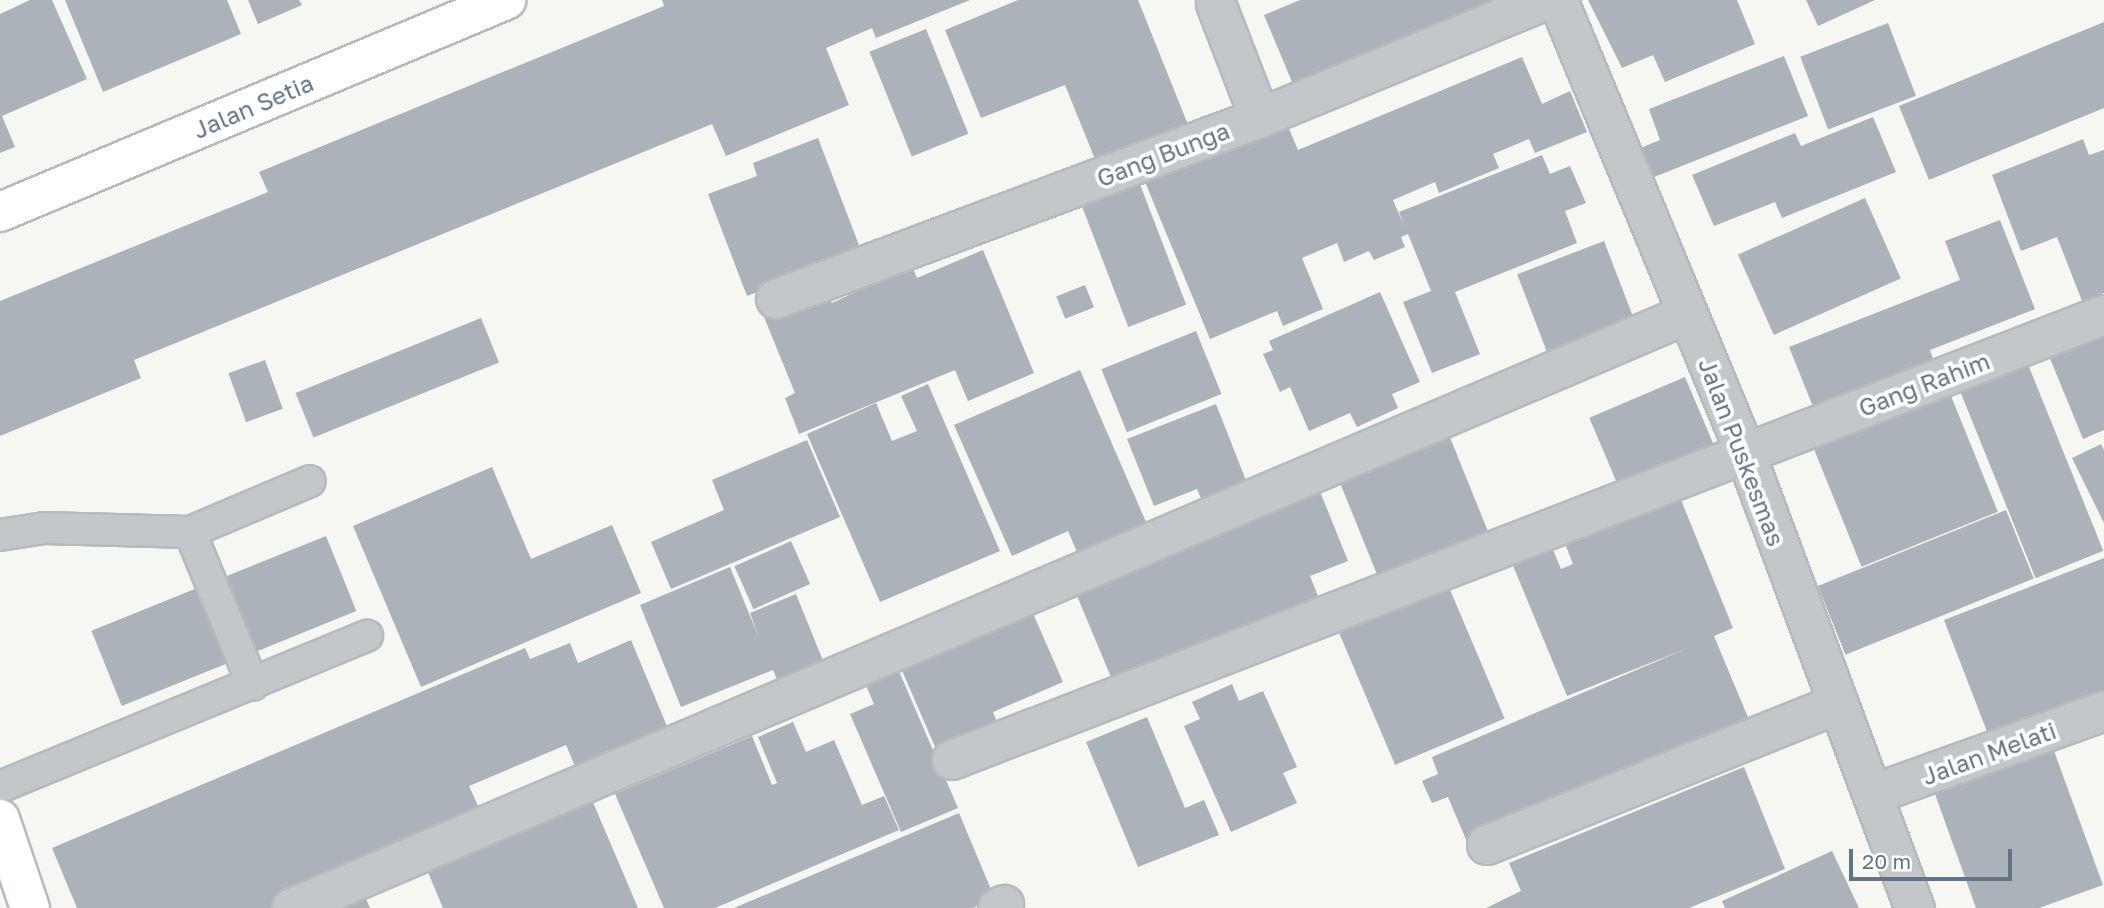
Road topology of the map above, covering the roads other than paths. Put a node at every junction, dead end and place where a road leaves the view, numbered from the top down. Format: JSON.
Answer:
{"nodes":[{"id":1,"x":506,"y":0,"type":"edge"},
{"id":2,"x":1547,"y":0,"type":"edge"},
{"id":3,"x":1558,"y":0,"type":"edge"},
{"id":4,"x":1216,"y":4,"type":"dead end"},
{"id":5,"x":1260,"y":118,"type":"junction"},
{"id":6,"x":0,"y":212,"type":"edge"},
{"id":7,"x":776,"y":299,"type":"dead end"},
{"id":8,"x":1688,"y":314,"type":"junction"},
{"id":9,"x":2104,"y":316,"type":"edge"},
{"id":10,"x":1745,"y":452,"type":"junction"},
{"id":11,"x":310,"y":481,"type":"dead end"},
{"id":12,"x":190,"y":532,"type":"junction"},
{"id":13,"x":0,"y":535,"type":"edge"},
{"id":14,"x":368,"y":636,"type":"dead end"},
{"id":15,"x":253,"y":685,"type":"junction"},
{"id":16,"x":1836,"y":705,"type":"junction"},
{"id":17,"x":2104,"y":711,"type":"edge"},
{"id":18,"x":952,"y":760,"type":"dead end"},
{"id":19,"x":0,"y":787,"type":"edge"},
{"id":20,"x":1874,"y":794,"type":"junction"},
{"id":21,"x":0,"y":819,"type":"edge"},
{"id":22,"x":1487,"y":845,"type":"dead end"},
{"id":23,"x":30,"y":908,"type":"edge"},
{"id":24,"x":292,"y":908,"type":"edge"},
{"id":25,"x":1914,"y":908,"type":"edge"}],
"edges":[{"from":1,"to":6,"type":"street","name":"Jalan Setia"},
{"from":2,"to":5,"type":"street","name":"Gang Bunga"},
{"from":3,"to":8,"type":"street","name":"Jalan Puskesmas"},
{"from":4,"to":5,"type":"street"},
{"from":5,"to":7,"type":"street","name":"Gang Bunga"},
{"from":8,"to":10,"type":"street","name":"Jalan Puskesmas"},
{"from":8,"to":24,"type":"street"},
{"from":9,"to":10,"type":"street","name":"Gang Rahim"},
{"from":10,"to":16,"type":"street","name":"Jalan Puskesmas"},
{"from":10,"to":18,"type":"street","name":"Gang Rahim"},
{"from":11,"to":12,"type":"lane"},
{"from":12,"to":13,"type":"lane"},
{"from":12,"to":15,"type":"lane"},
{"from":14,"to":15,"type":"lane"},
{"from":15,"to":19,"type":"lane"},
{"from":16,"to":20,"type":"street","name":"Jalan Puskesmas"},
{"from":16,"to":22,"type":"street"},
{"from":17,"to":20,"type":"street","name":"Jalan Melati"},
{"from":20,"to":25,"type":"street","name":"Jalan Puskesmas"},
{"from":21,"to":23,"type":"street"}]}
